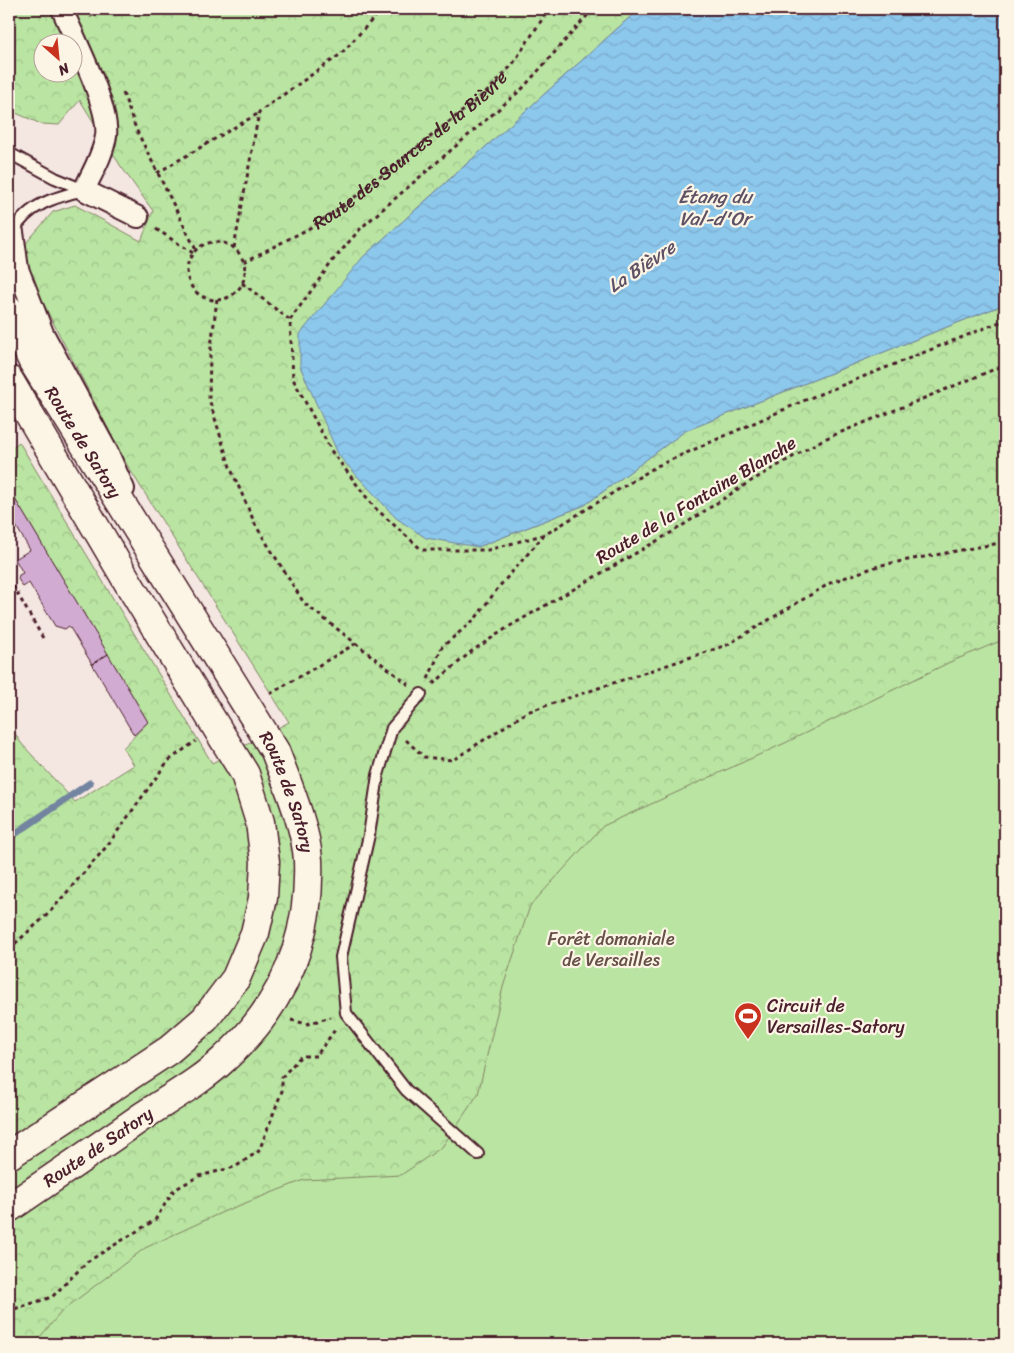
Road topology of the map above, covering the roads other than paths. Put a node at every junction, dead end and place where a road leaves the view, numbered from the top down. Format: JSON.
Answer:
{"nodes":[{"id":1,"x":62,"y":9,"type":"edge"},
{"id":2,"x":9,"y":153,"type":"edge"},
{"id":3,"x":84,"y":190,"type":"junction"},
{"id":4,"x":138,"y":217,"type":"road end"},
{"id":5,"x":11,"y":226,"type":"edge"},
{"id":6,"x":9,"y":310,"type":"edge"},
{"id":7,"x":9,"y":380,"type":"edge"},
{"id":8,"x":150,"y":550,"type":"junction"},
{"id":9,"x":421,"y":694,"type":"road end"},
{"id":10,"x":478,"y":1154,"type":"dead end"},
{"id":11,"x":9,"y":1155,"type":"edge"},
{"id":12,"x":9,"y":1208,"type":"edge"}],
"edges":[{"from":1,"to":3,"type":"street"},
{"from":2,"to":3,"type":"lane"},
{"from":3,"to":4,"type":"street"},
{"from":3,"to":5,"type":"lane"},
{"from":5,"to":8,"type":"street"},
{"from":6,"to":8,"type":"main road","name":"Route de Satory"},
{"from":7,"to":11,"type":"main road","name":"Route de Satory"},
{"from":8,"to":12,"type":"main road","name":"Route de Satory"},
{"from":9,"to":10,"type":"lane"}]}
